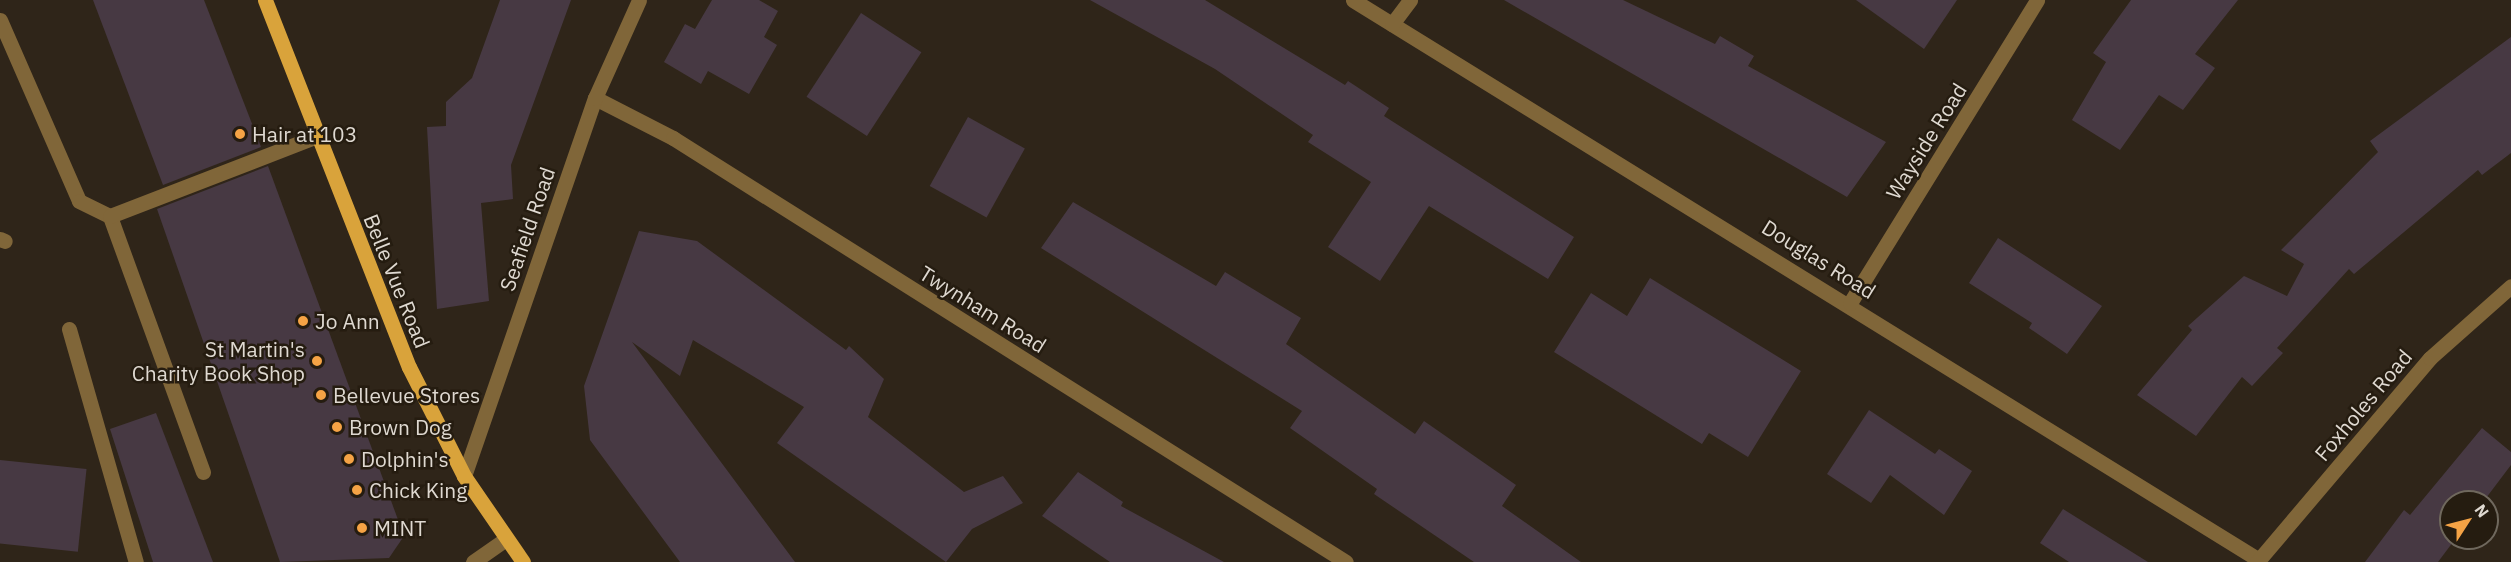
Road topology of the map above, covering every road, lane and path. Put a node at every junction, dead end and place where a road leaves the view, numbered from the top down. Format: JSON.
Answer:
{"nodes":[{"id":1,"x":265,"y":0,"type":"edge"},
{"id":2,"x":639,"y":0,"type":"edge"},
{"id":3,"x":1353,"y":0,"type":"edge"},
{"id":4,"x":1410,"y":0,"type":"edge"},
{"id":5,"x":2037,"y":0,"type":"edge"},
{"id":6,"x":0,"y":20,"type":"edge"},
{"id":7,"x":1392,"y":24,"type":"junction"},
{"id":8,"x":595,"y":99,"type":"junction"},
{"id":9,"x":317,"y":136,"type":"junction"},
{"id":10,"x":110,"y":216,"type":"junction"},
{"id":11,"x":2511,"y":286,"type":"edge"},
{"id":12,"x":1850,"y":303,"type":"junction"},
{"id":13,"x":69,"y":329,"type":"dead end"},
{"id":14,"x":203,"y":472,"type":"dead end"},
{"id":15,"x":464,"y":476,"type":"junction"},
{"id":16,"x":505,"y":540,"type":"junction"},
{"id":17,"x":2258,"y":561,"type":"edge"},
{"id":18,"x":136,"y":562,"type":"edge"},
{"id":19,"x":473,"y":562,"type":"edge"},
{"id":20,"x":523,"y":562,"type":"edge"},
{"id":21,"x":1346,"y":562,"type":"edge"}],
"edges":[{"from":1,"to":9,"type":"main road","name":"Belle Vue Road"},
{"from":2,"to":8,"type":"street","name":"Seafield Road"},
{"from":3,"to":7,"type":"street","name":"Douglas Road"},
{"from":4,"to":7,"type":"street"},
{"from":5,"to":12,"type":"street","name":"Wayside Road"},
{"from":6,"to":10,"type":"street"},
{"from":7,"to":12,"type":"street","name":"Douglas Road"},
{"from":8,"to":15,"type":"street","name":"Seafield Road"},
{"from":8,"to":21,"type":"street","name":"Twynham Road"},
{"from":9,"to":10,"type":"street"},
{"from":9,"to":15,"type":"main road","name":"Belle Vue Road"},
{"from":10,"to":14,"type":"street"},
{"from":11,"to":17,"type":"street","name":"Foxholes Road"},
{"from":12,"to":17,"type":"street","name":"Douglas Road"},
{"from":13,"to":18,"type":"street"},
{"from":15,"to":16,"type":"main road","name":"Belle Vue Road"},
{"from":16,"to":19,"type":"street"},
{"from":16,"to":20,"type":"main road","name":"Belle Vue Road"}]}
